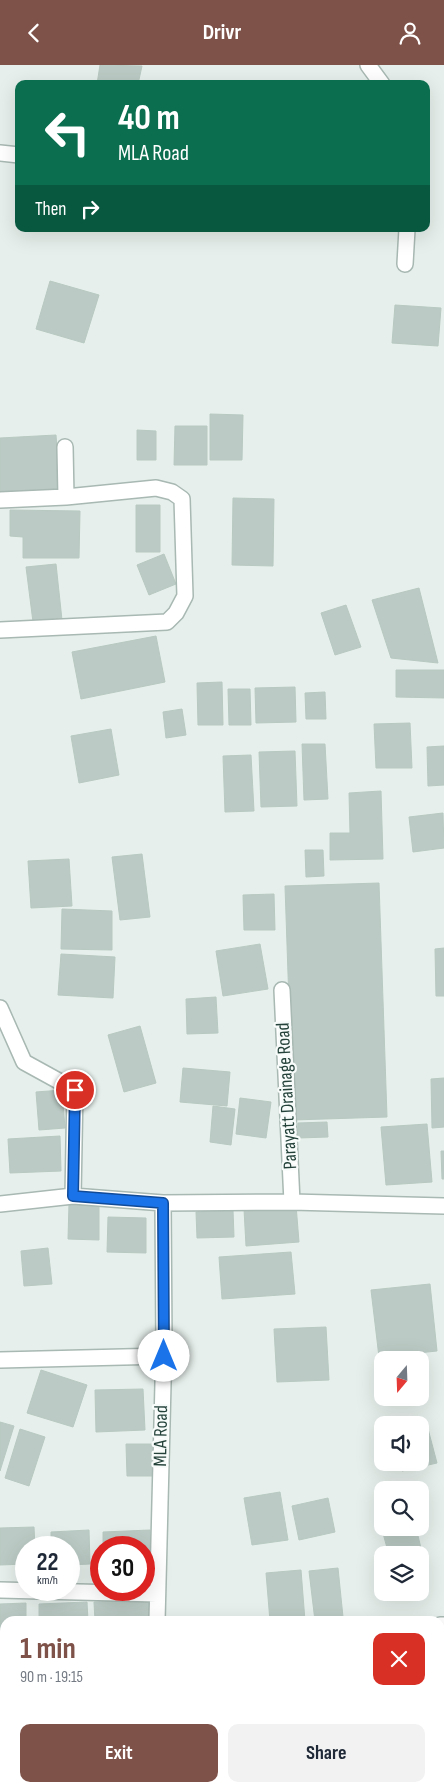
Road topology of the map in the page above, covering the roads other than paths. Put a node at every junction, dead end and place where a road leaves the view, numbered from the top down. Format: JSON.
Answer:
{"nodes":[{"id":1,"x":368,"y":65,"type":"edge"},
{"id":2,"x":379,"y":80,"type":"edge"},
{"id":3,"x":0,"y":153,"type":"edge"},
{"id":4,"x":15,"y":155,"type":"edge"},
{"id":5,"x":408,"y":232,"type":"edge"},
{"id":6,"x":405,"y":264,"type":"dead end"},
{"id":7,"x":65,"y":447,"type":"dead end"},
{"id":8,"x":66,"y":497,"type":"junction"},
{"id":9,"x":0,"y":501,"type":"edge"},
{"id":10,"x":0,"y":631,"type":"edge"},
{"id":11,"x":282,"y":991,"type":"dead end"},
{"id":12,"x":0,"y":1008,"type":"edge"},
{"id":13,"x":73,"y":1196,"type":"junction"},
{"id":14,"x":292,"y":1202,"type":"junction"},
{"id":15,"x":163,"y":1203,"type":"junction"},
{"id":16,"x":0,"y":1204,"type":"edge"},
{"id":17,"x":444,"y":1206,"type":"edge"},
{"id":18,"x":164,"y":1356,"type":"junction"},
{"id":19,"x":0,"y":1360,"type":"edge"},
{"id":20,"x":0,"y":1590,"type":"edge"},
{"id":21,"x":158,"y":1594,"type":"junction"},
{"id":22,"x":157,"y":1616,"type":"edge"}],
"edges":[{"from":1,"to":2,"type":"street"},
{"from":3,"to":4,"type":"street"},
{"from":5,"to":6,"type":"street"},
{"from":7,"to":8,"type":"street"},
{"from":8,"to":9,"type":"street"},
{"from":8,"to":10,"type":"street"},
{"from":11,"to":14,"type":"street","name":"Parayatt Drainage Road"},
{"from":12,"to":13,"type":"street"},
{"from":13,"to":15,"type":"street"},
{"from":13,"to":16,"type":"street"},
{"from":14,"to":15,"type":"street"},
{"from":14,"to":17,"type":"street"},
{"from":15,"to":18,"type":"street","name":"MLA Road"},
{"from":18,"to":19,"type":"street"},
{"from":18,"to":21,"type":"street","name":"MLA Road"},
{"from":20,"to":21,"type":"street"},
{"from":21,"to":22,"type":"street","name":"MLA Road"}]}
